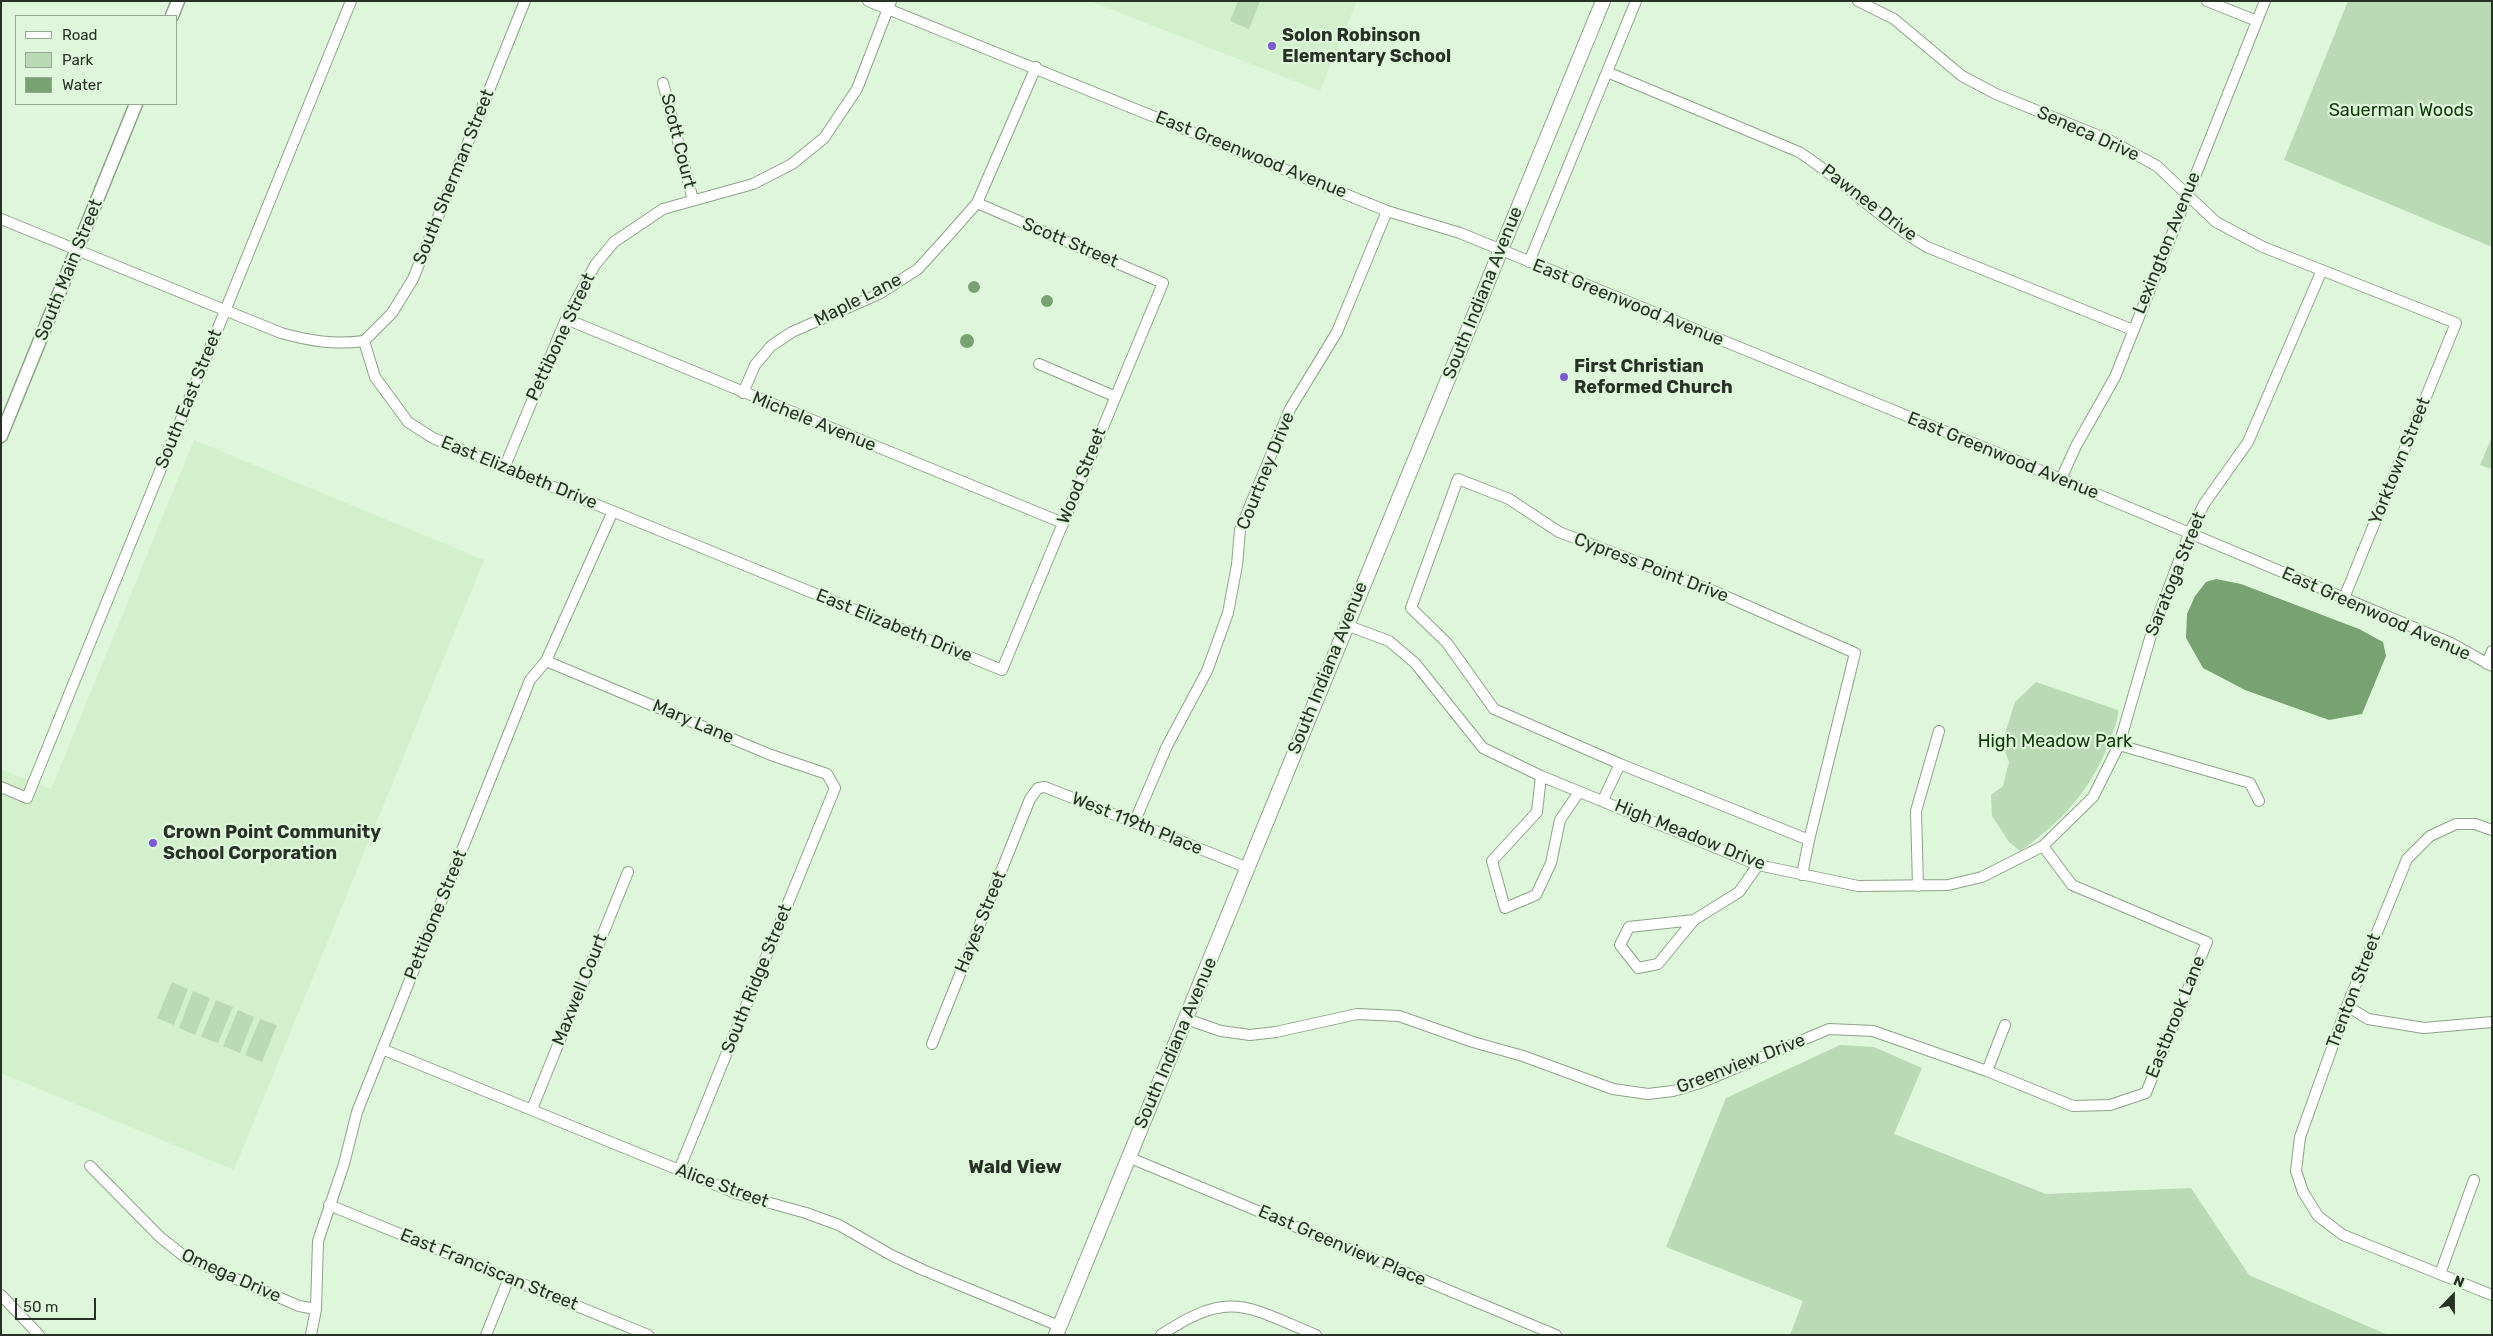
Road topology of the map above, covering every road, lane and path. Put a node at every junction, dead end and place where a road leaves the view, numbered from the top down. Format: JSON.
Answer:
{"nodes":[{"id":1,"x":178,"y":1,"type":"edge"},
{"id":2,"x":352,"y":1,"type":"edge"},
{"id":3,"x":525,"y":1,"type":"edge"},
{"id":4,"x":868,"y":1,"type":"edge"},
{"id":5,"x":1603,"y":1,"type":"edge"},
{"id":6,"x":1636,"y":1,"type":"edge"},
{"id":7,"x":1858,"y":1,"type":"edge"},
{"id":8,"x":2207,"y":1,"type":"edge"},
{"id":9,"x":2265,"y":1,"type":"edge"},
{"id":10,"x":890,"y":5,"type":"edge"},
{"id":11,"x":172,"y":15,"type":"edge"},
{"id":12,"x":2257,"y":21,"type":"junction"},
{"id":13,"x":1036,"y":67,"type":"junction"},
{"id":14,"x":1607,"y":72,"type":"junction"},
{"id":15,"x":663,"y":83,"type":"dead end"},
{"id":16,"x":136,"y":105,"type":"edge"},
{"id":17,"x":2187,"y":192,"type":"junction"},
{"id":18,"x":693,"y":200,"type":"junction"},
{"id":19,"x":977,"y":203,"type":"junction"},
{"id":20,"x":1387,"y":211,"type":"junction"},
{"id":21,"x":1,"y":219,"type":"edge"},
{"id":22,"x":76,"y":251,"type":"junction"},
{"id":23,"x":1500,"y":251,"type":"junction"},
{"id":24,"x":1529,"y":262,"type":"junction"},
{"id":25,"x":2322,"y":270,"type":"junction"},
{"id":26,"x":1163,"y":283,"type":"joint"},
{"id":27,"x":225,"y":310,"type":"junction"},
{"id":28,"x":566,"y":319,"type":"junction"},
{"id":29,"x":2456,"y":323,"type":"joint"},
{"id":30,"x":2133,"y":330,"type":"junction"},
{"id":31,"x":364,"y":341,"type":"junction"},
{"id":32,"x":1039,"y":364,"type":"dead end"},
{"id":33,"x":743,"y":393,"type":"junction"},
{"id":34,"x":1114,"y":396,"type":"junction"},
{"id":35,"x":1,"y":436,"type":"edge"},
{"id":36,"x":505,"y":466,"type":"junction"},
{"id":37,"x":2061,"y":480,"type":"junction"},
{"id":38,"x":613,"y":511,"type":"junction"},
{"id":39,"x":1063,"y":523,"type":"junction"},
{"id":40,"x":2189,"y":534,"type":"junction"},
{"id":41,"x":2344,"y":598,"type":"junction"},
{"id":42,"x":1346,"y":625,"type":"junction"},
{"id":43,"x":2492,"y":651,"type":"edge"},
{"id":44,"x":546,"y":661,"type":"junction"},
{"id":45,"x":2489,"y":665,"type":"edge"},
{"id":46,"x":1002,"y":670,"type":"joint"},
{"id":47,"x":1939,"y":731,"type":"dead end"},
{"id":48,"x":2119,"y":745,"type":"junction"},
{"id":49,"x":1620,"y":764,"type":"junction"},
{"id":50,"x":1541,"y":776,"type":"junction"},
{"id":51,"x":1,"y":788,"type":"edge"},
{"id":52,"x":835,"y":788,"type":"joint"},
{"id":53,"x":1579,"y":792,"type":"junction"},
{"id":54,"x":1030,"y":799,"type":"joint"},
{"id":55,"x":1603,"y":800,"type":"junction"},
{"id":56,"x":2259,"y":801,"type":"dead end"},
{"id":57,"x":1134,"y":823,"type":"junction"},
{"id":58,"x":2492,"y":830,"type":"edge"},
{"id":59,"x":1809,"y":840,"type":"junction"},
{"id":60,"x":2043,"y":846,"type":"junction"},
{"id":61,"x":1758,"y":865,"type":"junction"},
{"id":62,"x":1248,"y":868,"type":"junction"},
{"id":63,"x":628,"y":872,"type":"dead end"},
{"id":64,"x":1802,"y":875,"type":"junction"},
{"id":65,"x":1918,"y":886,"type":"junction"},
{"id":66,"x":1694,"y":920,"type":"junction"},
{"id":67,"x":2347,"y":1006,"type":"junction"},
{"id":68,"x":1186,"y":1019,"type":"junction"},
{"id":69,"x":2492,"y":1022,"type":"edge"},
{"id":70,"x":2005,"y":1025,"type":"dead end"},
{"id":71,"x":932,"y":1044,"type":"dead end"},
{"id":72,"x":382,"y":1049,"type":"junction"},
{"id":73,"x":1987,"y":1071,"type":"junction"},
{"id":74,"x":2146,"y":1093,"type":"joint"},
{"id":75,"x":532,"y":1109,"type":"junction"},
{"id":76,"x":1128,"y":1157,"type":"junction"},
{"id":77,"x":90,"y":1166,"type":"dead end"},
{"id":78,"x":679,"y":1170,"type":"junction"},
{"id":79,"x":2474,"y":1180,"type":"dead end"},
{"id":80,"x":329,"y":1205,"type":"junction"},
{"id":81,"x":2440,"y":1274,"type":"junction"},
{"id":82,"x":509,"y":1278,"type":"junction"},
{"id":83,"x":2492,"y":1295,"type":"edge"},
{"id":84,"x":1,"y":1296,"type":"edge"},
{"id":85,"x":316,"y":1309,"type":"junction"},
{"id":86,"x":1057,"y":1330,"type":"edge"},
{"id":87,"x":39,"y":1335,"type":"edge"},
{"id":88,"x":311,"y":1335,"type":"edge"},
{"id":89,"x":486,"y":1335,"type":"edge"},
{"id":90,"x":648,"y":1335,"type":"edge"},
{"id":91,"x":1161,"y":1335,"type":"edge"},
{"id":92,"x":1316,"y":1335,"type":"edge"},
{"id":93,"x":1556,"y":1335,"type":"edge"}],
"edges":[{"from":1,"to":11,"type":"street"},
{"from":2,"to":27,"type":"street","name":"South East Street"},
{"from":3,"to":31,"type":"street","name":"South Sherman Street"},
{"from":4,"to":10,"type":"street","name":"East Greenwood Avenue"},
{"from":5,"to":23,"type":"main road","name":"South Indiana Avenue"},
{"from":6,"to":14,"type":"street"},
{"from":7,"to":17,"type":"street","name":"Seneca Drive"},
{"from":8,"to":12,"type":"street"},
{"from":9,"to":12,"type":"street","name":"Lexington Avenue"},
{"from":10,"to":13,"type":"street","name":"East Greenwood Avenue"},
{"from":10,"to":18,"type":"street","name":"Pettibone Street"},
{"from":12,"to":17,"type":"street","name":"Lexington Avenue"},
{"from":13,"to":19,"type":"street","name":"Maple Lane"},
{"from":13,"to":20,"type":"street","name":"East Greenwood Avenue"},
{"from":14,"to":24,"type":"street"},
{"from":14,"to":30,"type":"street","name":"Pawnee Drive"},
{"from":15,"to":18,"type":"street","name":"Scott Court"},
{"from":16,"to":22,"type":"street","name":"South Main Street"},
{"from":17,"to":25,"type":"street","name":"Seneca Drive"},
{"from":17,"to":30,"type":"street","name":"Lexington Avenue"},
{"from":18,"to":28,"type":"street","name":"Pettibone Street"},
{"from":19,"to":26,"type":"street","name":"Scott Street"},
{"from":19,"to":33,"type":"street","name":"Maple Lane"},
{"from":20,"to":23,"type":"street","name":"East Greenwood Avenue"},
{"from":20,"to":57,"type":"street","name":"Courtney Drive"},
{"from":21,"to":22,"type":"street"},
{"from":22,"to":27,"type":"street"},
{"from":22,"to":35,"type":"street","name":"South Main Street"},
{"from":23,"to":24,"type":"street","name":"East Greenwood Avenue"},
{"from":23,"to":42,"type":"main road","name":"South Indiana Avenue"},
{"from":24,"to":37,"type":"street","name":"East Greenwood Avenue"},
{"from":25,"to":29,"type":"street","name":"Seneca Drive"},
{"from":25,"to":40,"type":"street","name":"Saratoga Street"},
{"from":26,"to":34,"type":"street","name":"Wood Street"},
{"from":27,"to":31,"type":"street"},
{"from":27,"to":51,"type":"street","name":"South East Street"},
{"from":28,"to":33,"type":"street","name":"Michele Avenue"},
{"from":28,"to":36,"type":"street","name":"Pettibone Street"},
{"from":29,"to":41,"type":"street","name":"Yorktown Street"},
{"from":30,"to":37,"type":"street","name":"Lexington Avenue"},
{"from":31,"to":36,"type":"street","name":"East Elizabeth Drive"},
{"from":32,"to":34,"type":"street"},
{"from":33,"to":39,"type":"street","name":"Michele Avenue"},
{"from":34,"to":39,"type":"street","name":"Wood Street"},
{"from":36,"to":38,"type":"street","name":"East Elizabeth Drive"},
{"from":37,"to":40,"type":"street","name":"East Greenwood Avenue"},
{"from":38,"to":44,"type":"street","name":"Pettibone Street"},
{"from":38,"to":46,"type":"street","name":"East Elizabeth Drive"},
{"from":39,"to":46,"type":"street","name":"Wood Street"},
{"from":40,"to":41,"type":"street","name":"East Greenwood Avenue"},
{"from":40,"to":48,"type":"street","name":"Saratoga Street"},
{"from":41,"to":45,"type":"street","name":"East Greenwood Avenue"},
{"from":42,"to":50,"type":"street","name":"High Meadow Drive"},
{"from":42,"to":62,"type":"main road","name":"South Indiana Avenue"},
{"from":43,"to":45,"type":"street"},
{"from":44,"to":52,"type":"street","name":"Mary Lane"},
{"from":44,"to":72,"type":"street","name":"Pettibone Street"},
{"from":47,"to":65,"type":"street"},
{"from":48,"to":56,"type":"street"},
{"from":48,"to":60,"type":"street","name":"Saratoga Street"},
{"from":49,"to":55,"type":"street"},
{"from":49,"to":59,"type":"street","name":"Cypress Point Drive"},
{"from":49,"to":59,"type":"street","name":"Cypress Point Drive"},
{"from":50,"to":53,"type":"street","name":"High Meadow Drive"},
{"from":50,"to":53,"type":"street"},
{"from":52,"to":78,"type":"street","name":"South Ridge Street"},
{"from":53,"to":55,"type":"street","name":"High Meadow Drive"},
{"from":54,"to":57,"type":"street","name":"West 119th Place"},
{"from":54,"to":71,"type":"street","name":"Hayes Street"},
{"from":55,"to":61,"type":"street","name":"High Meadow Drive"},
{"from":57,"to":62,"type":"street","name":"West 119th Place"},
{"from":58,"to":67,"type":"street","name":"Trenton Street"},
{"from":59,"to":64,"type":"street"},
{"from":60,"to":65,"type":"street","name":"High Meadow Drive"},
{"from":60,"to":74,"type":"street","name":"Eastbrook Lane"},
{"from":61,"to":64,"type":"street","name":"High Meadow Drive"},
{"from":61,"to":66,"type":"street"},
{"from":62,"to":68,"type":"main road","name":"South Indiana Avenue"},
{"from":63,"to":75,"type":"street","name":"Maxwell Court"},
{"from":64,"to":65,"type":"street","name":"High Meadow Drive"},
{"from":66,"to":66,"type":"street"},
{"from":67,"to":69,"type":"street"},
{"from":67,"to":81,"type":"street","name":"Trenton Street"},
{"from":68,"to":73,"type":"street","name":"Greenview Drive"},
{"from":68,"to":76,"type":"main road","name":"South Indiana Avenue"},
{"from":70,"to":73,"type":"street"},
{"from":72,"to":75,"type":"street","name":"Alice Street"},
{"from":72,"to":80,"type":"street","name":"Pettibone Street"},
{"from":73,"to":74,"type":"street","name":"Greenview Drive"},
{"from":75,"to":78,"type":"street","name":"Alice Street"},
{"from":76,"to":86,"type":"main road","name":"South Indiana Avenue"},
{"from":76,"to":93,"type":"street","name":"East Greenview Place"},
{"from":77,"to":85,"type":"street","name":"Omega Drive"},
{"from":78,"to":86,"type":"street","name":"Alice Street"},
{"from":79,"to":81,"type":"street"},
{"from":80,"to":82,"type":"street","name":"East Franciscan Street"},
{"from":80,"to":85,"type":"street","name":"Pettibone Street"},
{"from":81,"to":83,"type":"street"},
{"from":82,"to":89,"type":"street"},
{"from":82,"to":90,"type":"street","name":"East Franciscan Street"},
{"from":84,"to":87,"type":"street"},
{"from":85,"to":88,"type":"street","name":"Pettibone Street"},
{"from":91,"to":92,"type":"street"}]}
